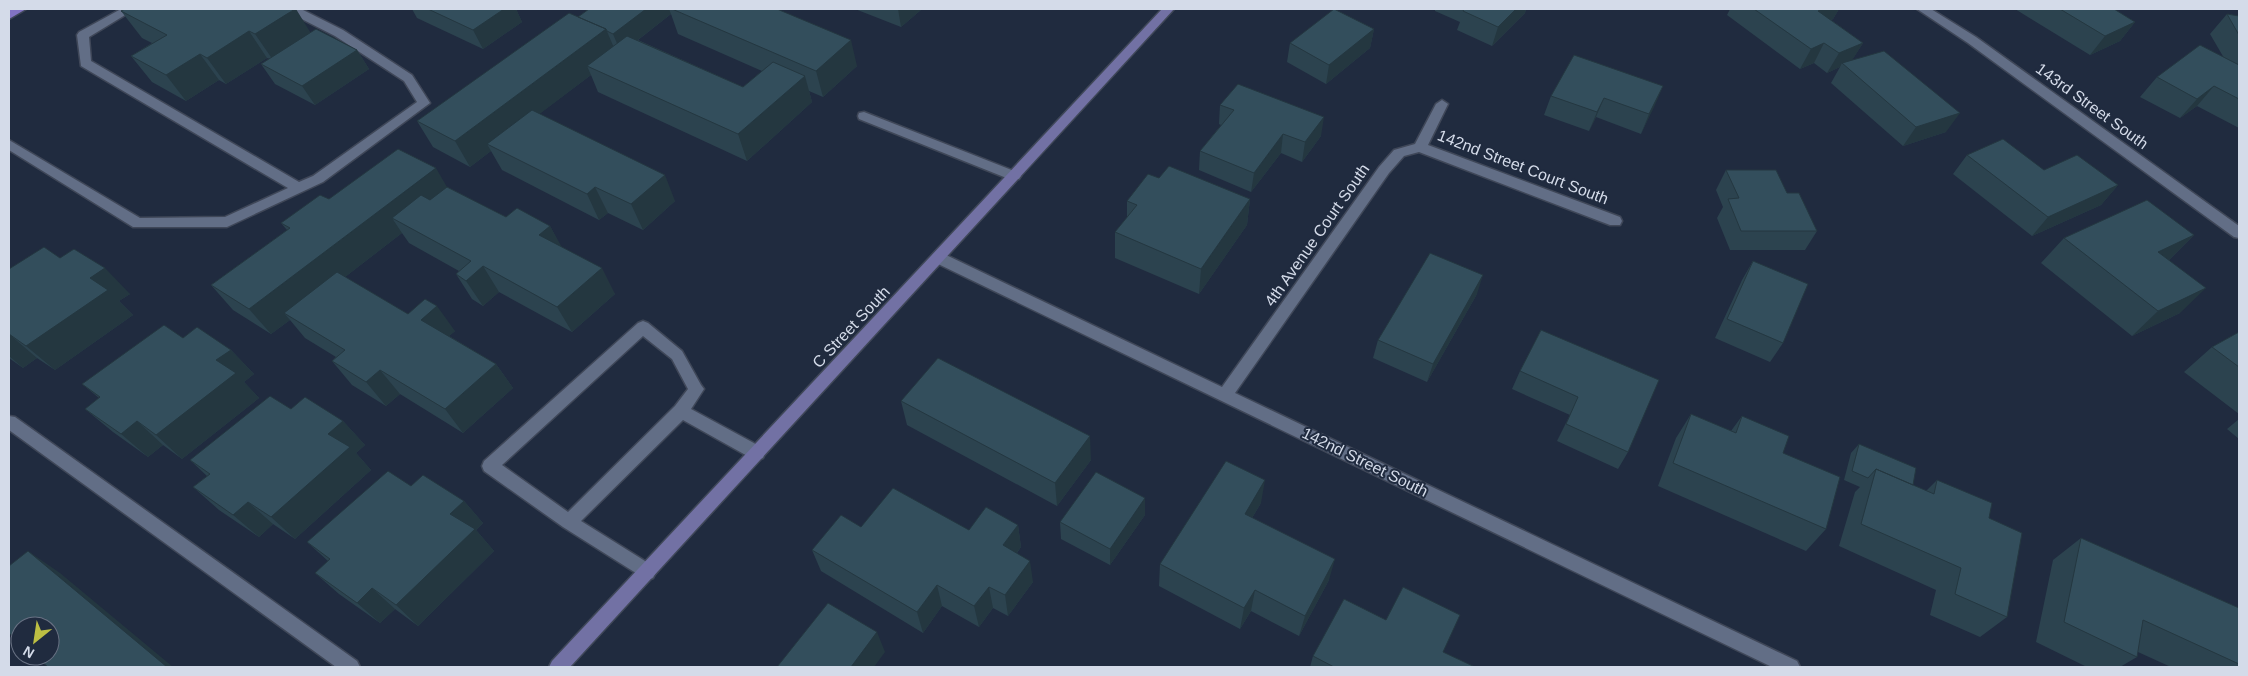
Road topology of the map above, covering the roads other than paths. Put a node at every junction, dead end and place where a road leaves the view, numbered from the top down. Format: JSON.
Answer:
{"nodes":[{"id":1,"x":20,"y":9,"type":"edge"},
{"id":2,"x":129,"y":9,"type":"edge"},
{"id":3,"x":292,"y":9,"type":"edge"},
{"id":4,"x":1168,"y":9,"type":"edge"},
{"id":5,"x":1923,"y":9,"type":"edge"},
{"id":6,"x":9,"y":15,"type":"edge"},
{"id":7,"x":1442,"y":104,"type":"dead end"},
{"id":8,"x":864,"y":116,"type":"dead end"},
{"id":9,"x":9,"y":144,"type":"edge"},
{"id":10,"x":1420,"y":146,"type":"junction"},
{"id":11,"x":1014,"y":176,"type":"junction"},
{"id":12,"x":299,"y":188,"type":"junction"},
{"id":13,"x":1614,"y":220,"type":"dead end"},
{"id":14,"x":2239,"y":233,"type":"edge"},
{"id":15,"x":939,"y":258,"type":"junction"},
{"id":16,"x":1225,"y":395,"type":"junction"},
{"id":17,"x":681,"y":411,"type":"junction"},
{"id":18,"x":9,"y":422,"type":"edge"},
{"id":19,"x":758,"y":453,"type":"junction"},
{"id":20,"x":569,"y":522,"type":"junction"},
{"id":21,"x":647,"y":572,"type":"junction"},
{"id":22,"x":352,"y":667,"type":"edge"},
{"id":23,"x":558,"y":667,"type":"edge"},
{"id":24,"x":1791,"y":667,"type":"edge"}],
"edges":[{"from":1,"to":6,"type":"main road"},
{"from":2,"to":12,"type":"street"},
{"from":3,"to":12,"type":"street"},
{"from":4,"to":11,"type":"street","name":"C Street South"},
{"from":5,"to":14,"type":"street","name":"143rd Street South"},
{"from":7,"to":10,"type":"street"},
{"from":8,"to":11,"type":"street"},
{"from":9,"to":12,"type":"street"},
{"from":10,"to":13,"type":"street","name":"142nd Street Court South"},
{"from":10,"to":16,"type":"street","name":"4th Avenue Court South"},
{"from":11,"to":15,"type":"street","name":"C Street South"},
{"from":15,"to":16,"type":"street","name":"142nd Street South"},
{"from":15,"to":19,"type":"street","name":"C Street South"},
{"from":16,"to":24,"type":"street","name":"142nd Street South"},
{"from":17,"to":19,"type":"street"},
{"from":17,"to":20,"type":"street"},
{"from":17,"to":20,"type":"street"},
{"from":18,"to":22,"type":"street"},
{"from":19,"to":21,"type":"street","name":"C Street South"},
{"from":20,"to":21,"type":"street"},
{"from":21,"to":23,"type":"street","name":"C Street South"}]}
